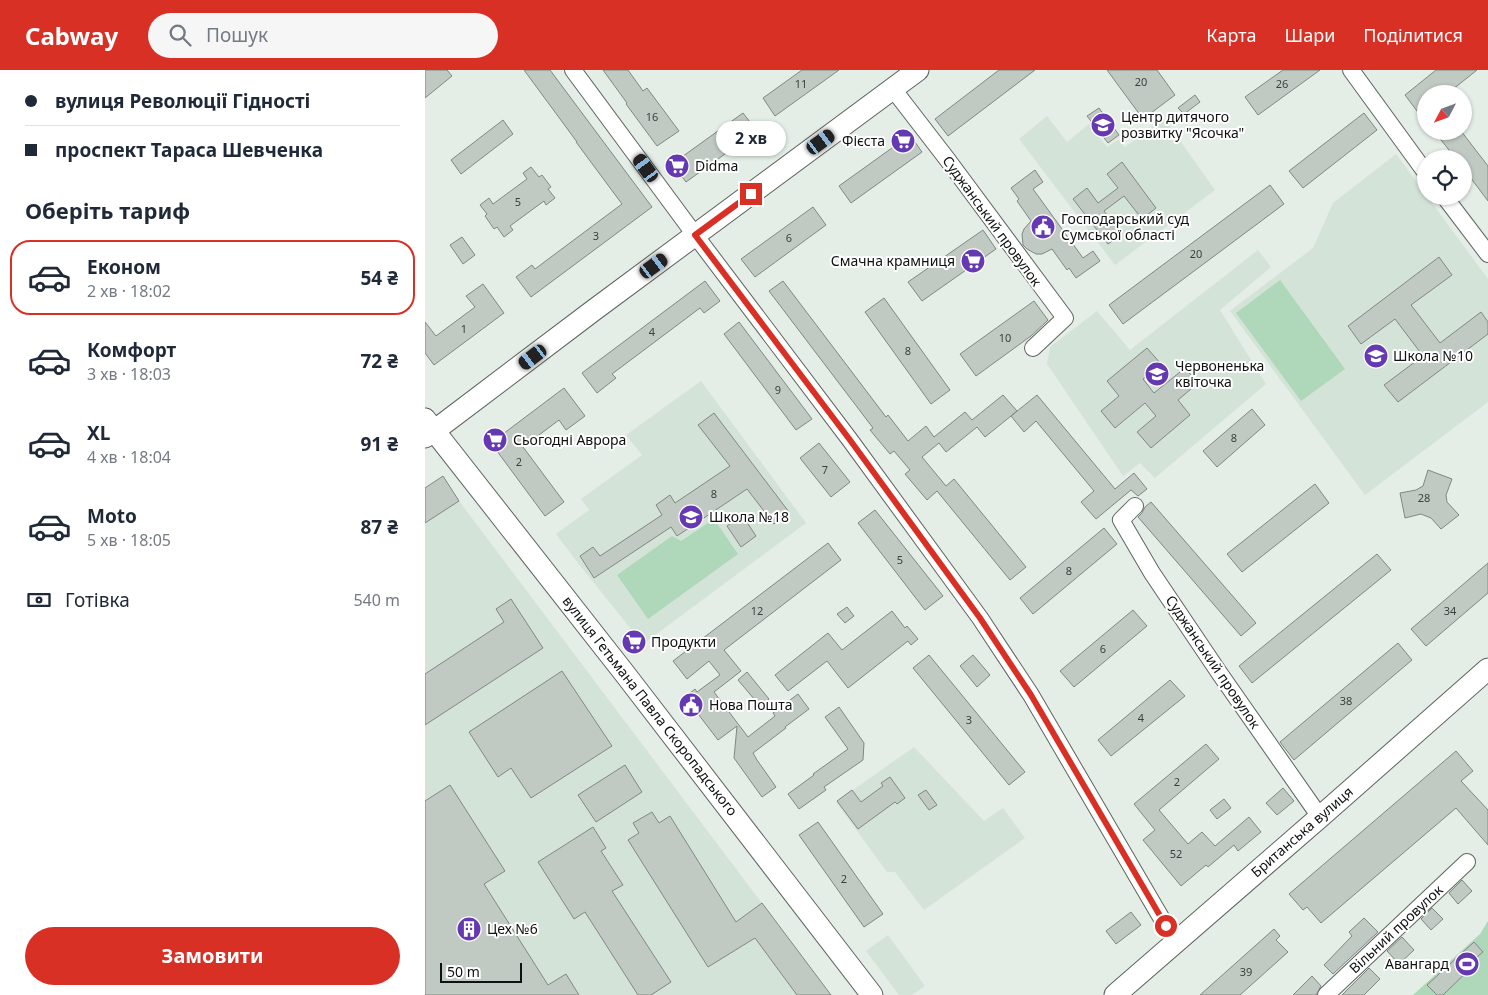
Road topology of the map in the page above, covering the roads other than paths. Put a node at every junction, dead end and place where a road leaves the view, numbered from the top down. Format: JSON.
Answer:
{"nodes":[{"id":1,"x":573,"y":70,"type":"edge"},
{"id":2,"x":918,"y":70,"type":"edge"},
{"id":3,"x":1351,"y":70,"type":"edge"},
{"id":4,"x":893,"y":89,"type":"junction"},
{"id":5,"x":1417,"y":162,"type":"edge"},
{"id":6,"x":1451,"y":205,"type":"edge"},
{"id":7,"x":695,"y":235,"type":"junction"},
{"id":8,"x":1488,"y":254,"type":"edge"},
{"id":9,"x":1033,"y":348,"type":"dead end"},
{"id":10,"x":428,"y":429,"type":"edge"},
{"id":11,"x":1135,"y":506,"type":"dead end"},
{"id":12,"x":1488,"y":669,"type":"edge"},
{"id":13,"x":1320,"y":817,"type":"junction"},
{"id":14,"x":1467,"y":862,"type":"dead end"},
{"id":15,"x":1177,"y":941,"type":"junction"},
{"id":16,"x":872,"y":995,"type":"edge"},
{"id":17,"x":1115,"y":995,"type":"edge"},
{"id":18,"x":1326,"y":995,"type":"edge"}],
"edges":[{"from":1,"to":7,"type":"street"},
{"from":2,"to":4,"type":"main road"},
{"from":3,"to":5,"type":"street"},
{"from":4,"to":7,"type":"main road"},
{"from":4,"to":9,"type":"street","name":"Суджанський провулок"},
{"from":6,"to":8,"type":"street"},
{"from":7,"to":10,"type":"main road"},
{"from":7,"to":15,"type":"street"},
{"from":10,"to":16,"type":"main road","name":"вулиця Гетьмана Павла Скоропадського"},
{"from":11,"to":13,"type":"street","name":"Суджанський провулок"},
{"from":12,"to":13,"type":"main road","name":"Британська вулиця"},
{"from":13,"to":15,"type":"main road","name":"Британська вулиця"},
{"from":14,"to":18,"type":"street","name":"Вільний провулок"},
{"from":15,"to":17,"type":"main road","name":"Британська вулиця"}]}
